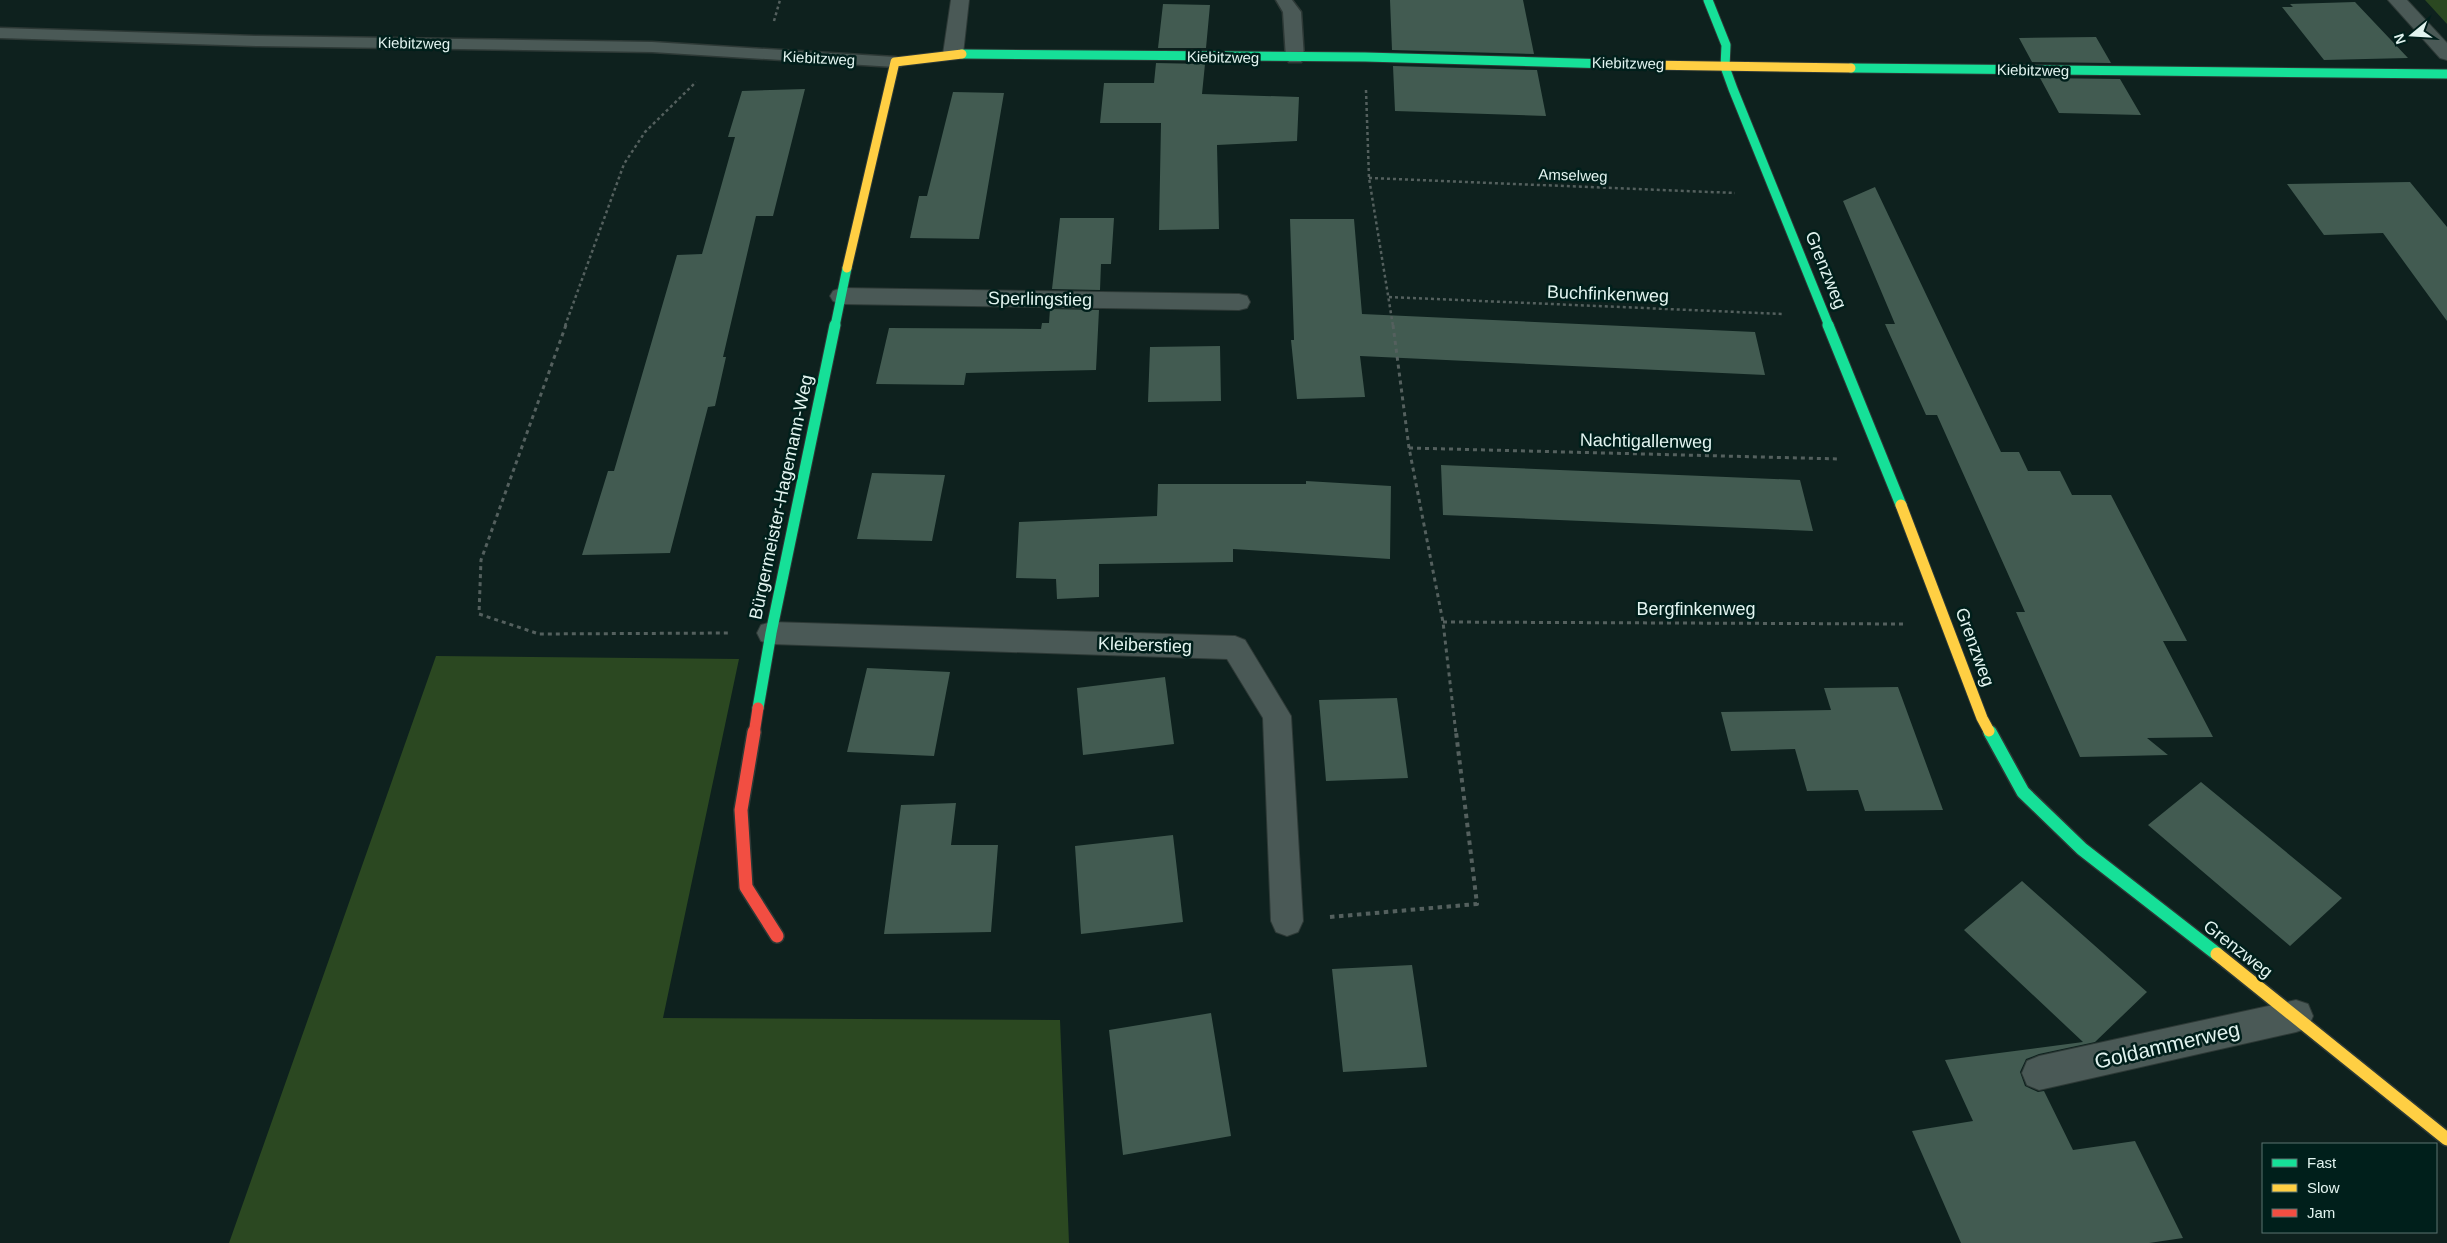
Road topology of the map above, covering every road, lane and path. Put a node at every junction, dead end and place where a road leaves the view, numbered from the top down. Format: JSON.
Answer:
{"nodes":[{"id":1,"x":960,"y":0,"type":"edge"},
{"id":2,"x":1284,"y":0,"type":"edge"},
{"id":3,"x":1708,"y":0,"type":"edge"},
{"id":4,"x":2398,"y":0,"type":"edge"},
{"id":5,"x":0,"y":34,"type":"edge"},
{"id":6,"x":727,"y":52,"type":"junction"},
{"id":7,"x":953,"y":54,"type":"junction"},
{"id":8,"x":2447,"y":54,"type":"edge"},
{"id":9,"x":1365,"y":57,"type":"junction"},
{"id":10,"x":1295,"y":58,"type":"junction"},
{"id":11,"x":895,"y":62,"type":"junction"},
{"id":12,"x":1726,"y":68,"type":"junction"},
{"id":13,"x":2447,"y":74,"type":"edge"},
{"id":14,"x":1368,"y":178,"type":"junction"},
{"id":15,"x":1776,"y":195,"type":"junction"},
{"id":16,"x":841,"y":296,"type":"junction"},
{"id":17,"x":1389,"y":297,"type":"junction"},
{"id":18,"x":1239,"y":302,"type":"dead end"},
{"id":19,"x":1826,"y":316,"type":"junction"},
{"id":20,"x":1408,"y":448,"type":"junction"},
{"id":21,"x":1884,"y":460,"type":"junction"},
{"id":22,"x":1443,"y":622,"type":"junction"},
{"id":23,"x":1948,"y":624,"type":"junction"},
{"id":24,"x":771,"y":632,"type":"junction"},
{"id":25,"x":1287,"y":921,"type":"joint"},
{"id":26,"x":777,"y":936,"type":"dead end"},
{"id":27,"x":2296,"y":1016,"type":"junction"},
{"id":28,"x":2039,"y":1073,"type":"dead end"},
{"id":29,"x":2447,"y":1139,"type":"edge"}],
"edges":[{"from":1,"to":7,"type":"street"},
{"from":2,"to":10,"type":"lane"},
{"from":3,"to":12,"type":"street","name":"Grenzweg"},
{"from":4,"to":8,"type":"street"},
{"from":5,"to":6,"type":"lane","name":"Kiebitzweg"},
{"from":6,"to":11,"type":"lane","name":"Kiebitzweg"},
{"from":6,"to":24,"type":"path"},
{"from":7,"to":10,"type":"street","name":"Kiebitzweg"},
{"from":7,"to":11,"type":"street","name":"Kiebitzweg"},
{"from":9,"to":10,"type":"street","name":"Kiebitzweg"},
{"from":9,"to":12,"type":"street","name":"Kiebitzweg"},
{"from":9,"to":14,"type":"path"},
{"from":11,"to":16,"type":"street","name":"Bürgermeister-Hagemann-Weg"},
{"from":12,"to":13,"type":"street","name":"Kiebitzweg"},
{"from":12,"to":15,"type":"street","name":"Grenzweg"},
{"from":14,"to":15,"type":"path","name":"Amselweg"},
{"from":14,"to":17,"type":"path"},
{"from":15,"to":19,"type":"street","name":"Grenzweg"},
{"from":16,"to":18,"type":"street","name":"Sperlingstieg"},
{"from":16,"to":24,"type":"street","name":"Bürgermeister-Hagemann-Weg"},
{"from":17,"to":19,"type":"path","name":"Buchfinkenweg"},
{"from":17,"to":20,"type":"path"},
{"from":19,"to":21,"type":"street","name":"Grenzweg"},
{"from":20,"to":21,"type":"path","name":"Nachtigallenweg"},
{"from":20,"to":22,"type":"path"},
{"from":21,"to":23,"type":"street","name":"Grenzweg"},
{"from":22,"to":23,"type":"path","name":"Bergfinkenweg"},
{"from":22,"to":25,"type":"path"},
{"from":23,"to":27,"type":"street","name":"Grenzweg"},
{"from":24,"to":25,"type":"street","name":"Kleiberstieg"},
{"from":24,"to":26,"type":"street","name":"Bürgermeister-Hagemann-Weg"},
{"from":27,"to":28,"type":"street","name":"Goldammerweg"},
{"from":27,"to":29,"type":"street","name":"Grenzweg"}]}
